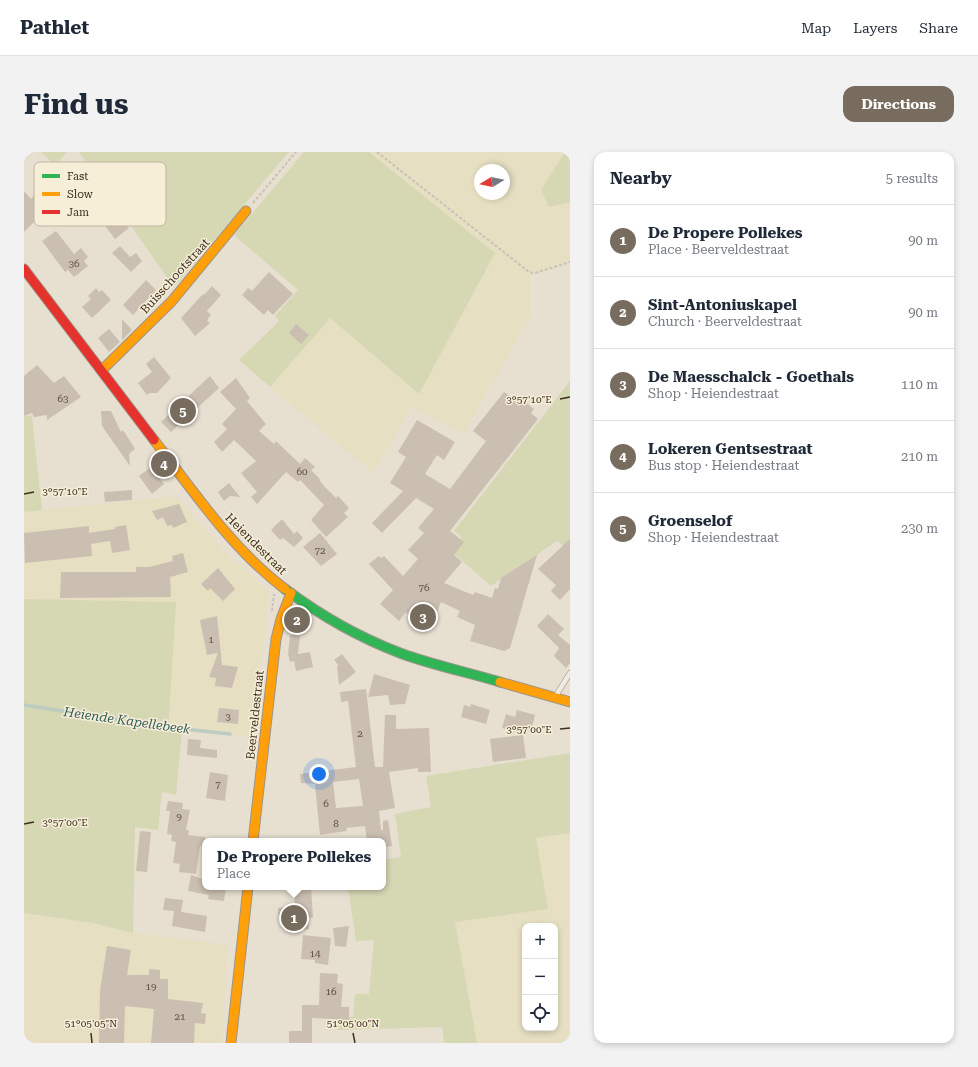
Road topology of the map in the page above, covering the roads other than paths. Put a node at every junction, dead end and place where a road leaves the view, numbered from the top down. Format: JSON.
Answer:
{"nodes":[{"id":1,"x":246,"y":211,"type":"road end"},
{"id":2,"x":24,"y":269,"type":"edge"},
{"id":3,"x":102,"y":370,"type":"junction"},
{"id":4,"x":291,"y":593,"type":"junction"},
{"id":5,"x":570,"y":673,"type":"edge"},
{"id":6,"x":555,"y":697,"type":"junction"},
{"id":7,"x":570,"y":702,"type":"edge"},
{"id":8,"x":253,"y":838,"type":"edge"},
{"id":9,"x":248,"y":890,"type":"edge"},
{"id":10,"x":232,"y":1043,"type":"edge"}],
"edges":[{"from":1,"to":3,"type":"main road","name":"Buisschootstraat"},
{"from":2,"to":3,"type":"main road","name":"Heiendestraat"},
{"from":3,"to":4,"type":"main road","name":"Heiendestraat"},
{"from":4,"to":6,"type":"main road","name":"Heiendestraat"},
{"from":4,"to":8,"type":"main road","name":"Beerveldestraat"},
{"from":5,"to":6,"type":"lane"},
{"from":6,"to":7,"type":"main road","name":"Heiendestraat"},
{"from":9,"to":10,"type":"main road"}]}
